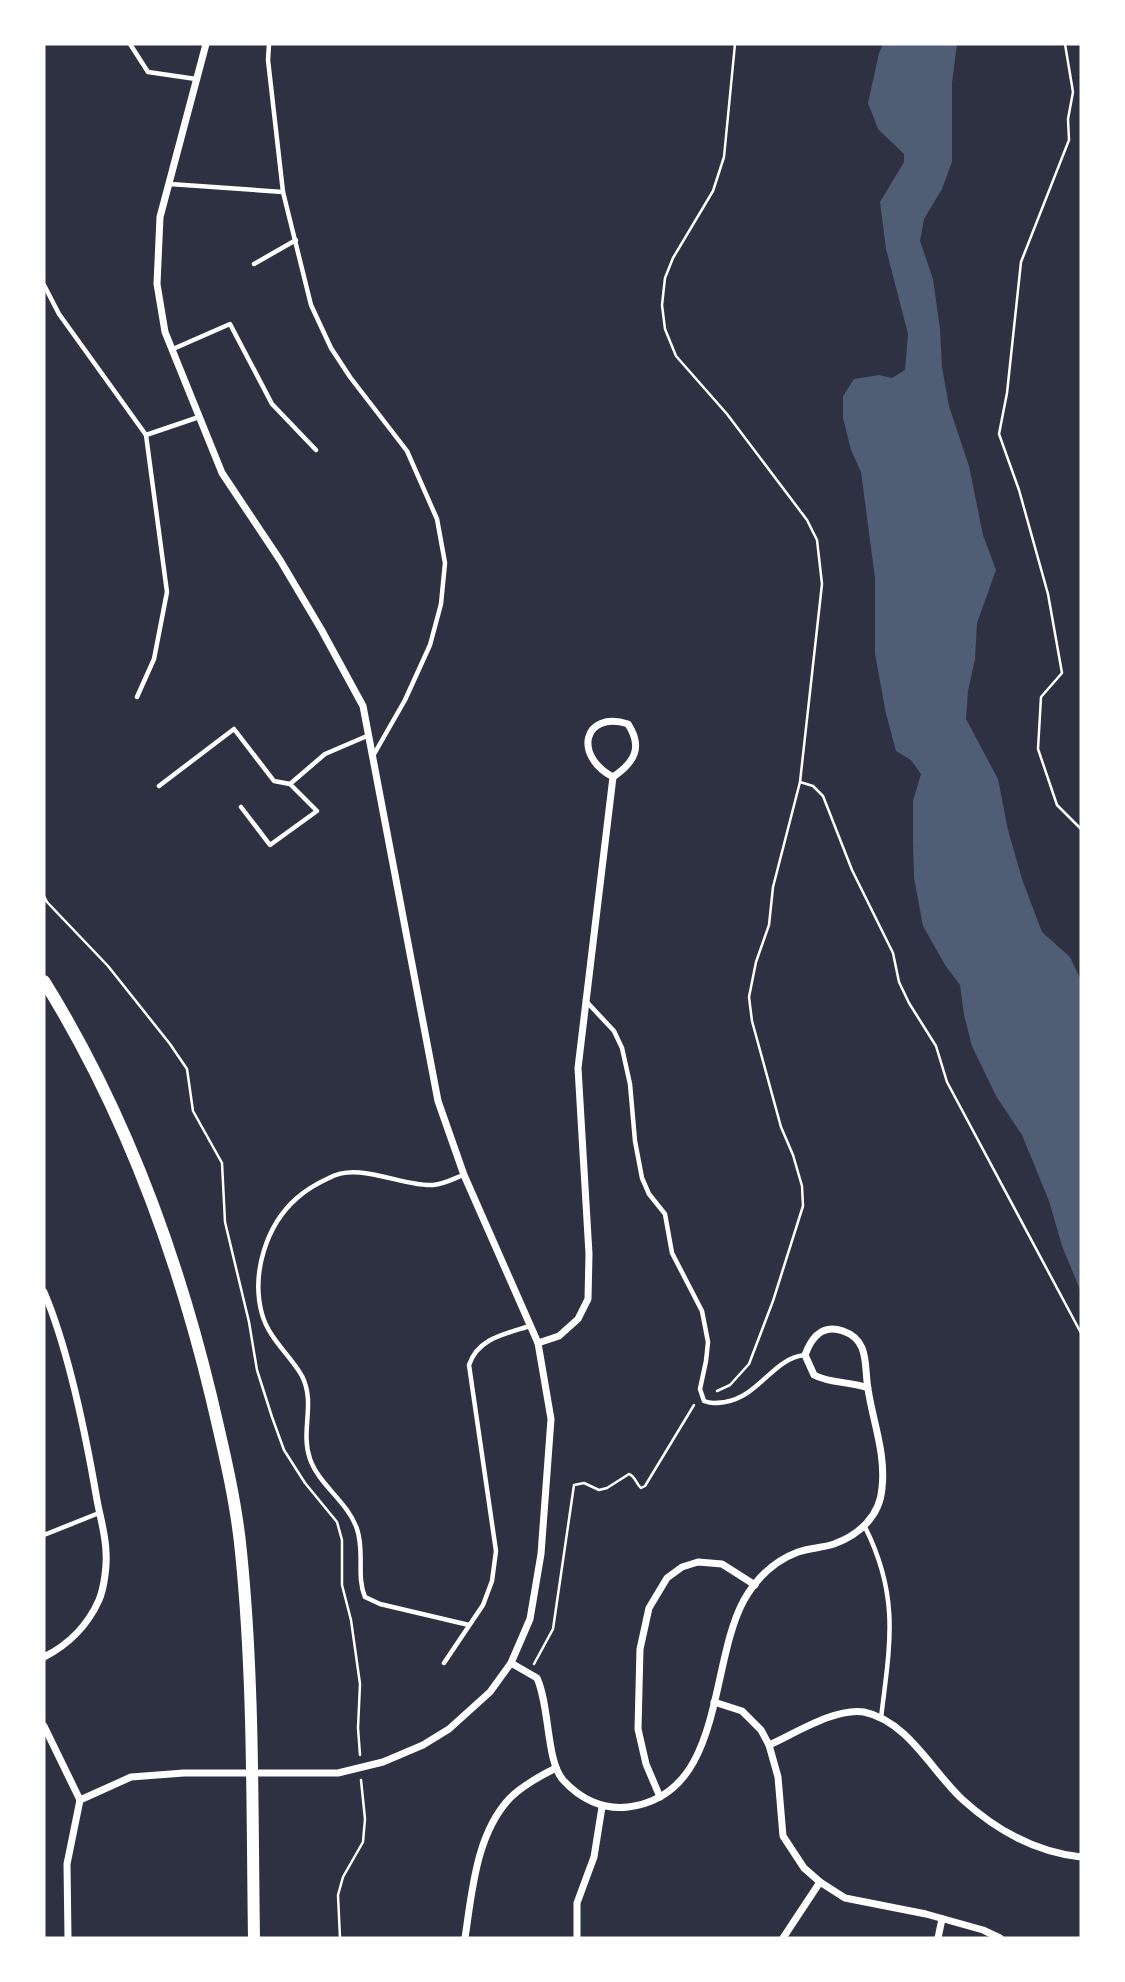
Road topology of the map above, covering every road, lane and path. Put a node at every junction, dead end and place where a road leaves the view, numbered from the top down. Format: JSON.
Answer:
{"nodes":[{"id":1,"x":130,"y":44,"type":"edge"},
{"id":2,"x":206,"y":44,"type":"edge"},
{"id":3,"x":269,"y":44,"type":"edge"},
{"id":4,"x":734,"y":44,"type":"edge"},
{"id":5,"x":1065,"y":44,"type":"edge"},
{"id":6,"x":196,"y":79,"type":"junction"},
{"id":7,"x":169,"y":184,"type":"junction"},
{"id":8,"x":283,"y":192,"type":"junction"},
{"id":9,"x":296,"y":240,"type":"junction"},
{"id":10,"x":254,"y":264,"type":"dead end"},
{"id":11,"x":44,"y":285,"type":"edge"},
{"id":12,"x":172,"y":350,"type":"junction"},
{"id":13,"x":199,"y":416,"type":"junction"},
{"id":14,"x":146,"y":435,"type":"junction"},
{"id":15,"x":316,"y":450,"type":"dead end"},
{"id":16,"x":137,"y":697,"type":"dead end"},
{"id":17,"x":367,"y":736,"type":"junction"},
{"id":18,"x":372,"y":756,"type":"junction"},
{"id":19,"x":614,"y":777,"type":"junction"},
{"id":20,"x":800,"y":782,"type":"junction"},
{"id":21,"x":290,"y":783,"type":"junction"},
{"id":22,"x":159,"y":786,"type":"dead end"},
{"id":23,"x":241,"y":807,"type":"dead end"},
{"id":24,"x":1081,"y":829,"type":"edge"},
{"id":25,"x":44,"y":896,"type":"edge"},
{"id":26,"x":44,"y":981,"type":"edge"},
{"id":27,"x":585,"y":1000,"type":"junction"},
{"id":28,"x":464,"y":1175,"type":"junction"},
{"id":29,"x":44,"y":1292,"type":"edge"},
{"id":30,"x":531,"y":1325,"type":"junction"},
{"id":31,"x":1081,"y":1333,"type":"edge"},
{"id":32,"x":538,"y":1343,"type":"junction"},
{"id":33,"x":805,"y":1354,"type":"junction"},
{"id":34,"x":867,"y":1388,"type":"junction"},
{"id":35,"x":701,"y":1397,"type":"junction"},
{"id":36,"x":99,"y":1513,"type":"junction"},
{"id":37,"x":865,"y":1527,"type":"junction"},
{"id":38,"x":44,"y":1535,"type":"edge"},
{"id":39,"x":754,"y":1585,"type":"junction"},
{"id":40,"x":469,"y":1626,"type":"junction"},
{"id":41,"x":44,"y":1657,"type":"edge"},
{"id":42,"x":444,"y":1663,"type":"dead end"},
{"id":43,"x":511,"y":1663,"type":"junction"},
{"id":44,"x":528,"y":1672,"type":"junction"},
{"id":45,"x":715,"y":1702,"type":"junction"},
{"id":46,"x":880,"y":1718,"type":"junction"},
{"id":47,"x":44,"y":1726,"type":"edge"},
{"id":48,"x":769,"y":1745,"type":"junction"},
{"id":49,"x":360,"y":1767,"type":"junction"},
{"id":50,"x":556,"y":1768,"type":"junction"},
{"id":51,"x":251,"y":1772,"type":"junction"},
{"id":52,"x":660,"y":1797,"type":"junction"},
{"id":53,"x":80,"y":1800,"type":"junction"},
{"id":54,"x":602,"y":1807,"type":"junction"},
{"id":55,"x":1081,"y":1857,"type":"edge"},
{"id":56,"x":820,"y":1882,"type":"junction"},
{"id":57,"x":942,"y":1919,"type":"junction"},
{"id":58,"x":68,"y":1938,"type":"edge"},
{"id":59,"x":254,"y":1938,"type":"edge"},
{"id":60,"x":340,"y":1938,"type":"edge"},
{"id":61,"x":465,"y":1938,"type":"edge"},
{"id":62,"x":577,"y":1938,"type":"edge"},
{"id":63,"x":783,"y":1938,"type":"edge"},
{"id":64,"x":938,"y":1938,"type":"edge"},
{"id":65,"x":1000,"y":1938,"type":"edge"}],
"edges":[{"from":1,"to":6,"type":"lane"},
{"from":2,"to":6,"type":"street"},
{"from":3,"to":8,"type":"lane"},
{"from":4,"to":20,"type":"path"},
{"from":5,"to":24,"type":"path"},
{"from":6,"to":7,"type":"street"},
{"from":7,"to":8,"type":"lane"},
{"from":7,"to":12,"type":"street"},
{"from":8,"to":9,"type":"lane"},
{"from":9,"to":10,"type":"lane"},
{"from":9,"to":18,"type":"lane"},
{"from":11,"to":14,"type":"lane"},
{"from":12,"to":13,"type":"street"},
{"from":12,"to":15,"type":"lane"},
{"from":13,"to":14,"type":"lane"},
{"from":13,"to":17,"type":"street"},
{"from":14,"to":16,"type":"lane"},
{"from":17,"to":18,"type":"street"},
{"from":17,"to":21,"type":"lane"},
{"from":18,"to":28,"type":"street"},
{"from":19,"to":19,"type":"street"},
{"from":19,"to":27,"type":"street"},
{"from":20,"to":31,"type":"path"},
{"from":20,"to":35,"type":"path"},
{"from":21,"to":22,"type":"lane"},
{"from":21,"to":23,"type":"lane"},
{"from":25,"to":49,"type":"path"},
{"from":26,"to":51,"type":"main road"},
{"from":27,"to":32,"type":"street"},
{"from":27,"to":35,"type":"lane"},
{"from":28,"to":30,"type":"street"},
{"from":28,"to":40,"type":"lane"},
{"from":29,"to":36,"type":"street"},
{"from":30,"to":32,"type":"street"},
{"from":30,"to":40,"type":"lane"},
{"from":32,"to":43,"type":"street"},
{"from":33,"to":34,"type":"street"},
{"from":33,"to":34,"type":"street"},
{"from":33,"to":35,"type":"lane"},
{"from":34,"to":37,"type":"street"},
{"from":35,"to":44,"type":"path"},
{"from":36,"to":38,"type":"lane"},
{"from":36,"to":41,"type":"street"},
{"from":37,"to":39,"type":"street"},
{"from":37,"to":46,"type":"lane"},
{"from":39,"to":45,"type":"street"},
{"from":39,"to":52,"type":"street"},
{"from":40,"to":42,"type":"lane"},
{"from":43,"to":44,"type":"street"},
{"from":43,"to":49,"type":"street"},
{"from":44,"to":50,"type":"street"},
{"from":45,"to":48,"type":"street"},
{"from":45,"to":52,"type":"street"},
{"from":46,"to":48,"type":"street"},
{"from":46,"to":55,"type":"street"},
{"from":47,"to":53,"type":"street"},
{"from":48,"to":56,"type":"street"},
{"from":49,"to":51,"type":"street"},
{"from":49,"to":60,"type":"path"},
{"from":50,"to":54,"type":"street"},
{"from":50,"to":61,"type":"street"},
{"from":51,"to":53,"type":"street"},
{"from":51,"to":59,"type":"main road"},
{"from":52,"to":54,"type":"street"},
{"from":53,"to":58,"type":"street"},
{"from":54,"to":62,"type":"street"},
{"from":56,"to":57,"type":"street"},
{"from":56,"to":63,"type":"street"},
{"from":57,"to":64,"type":"street"},
{"from":57,"to":65,"type":"street"}]}
